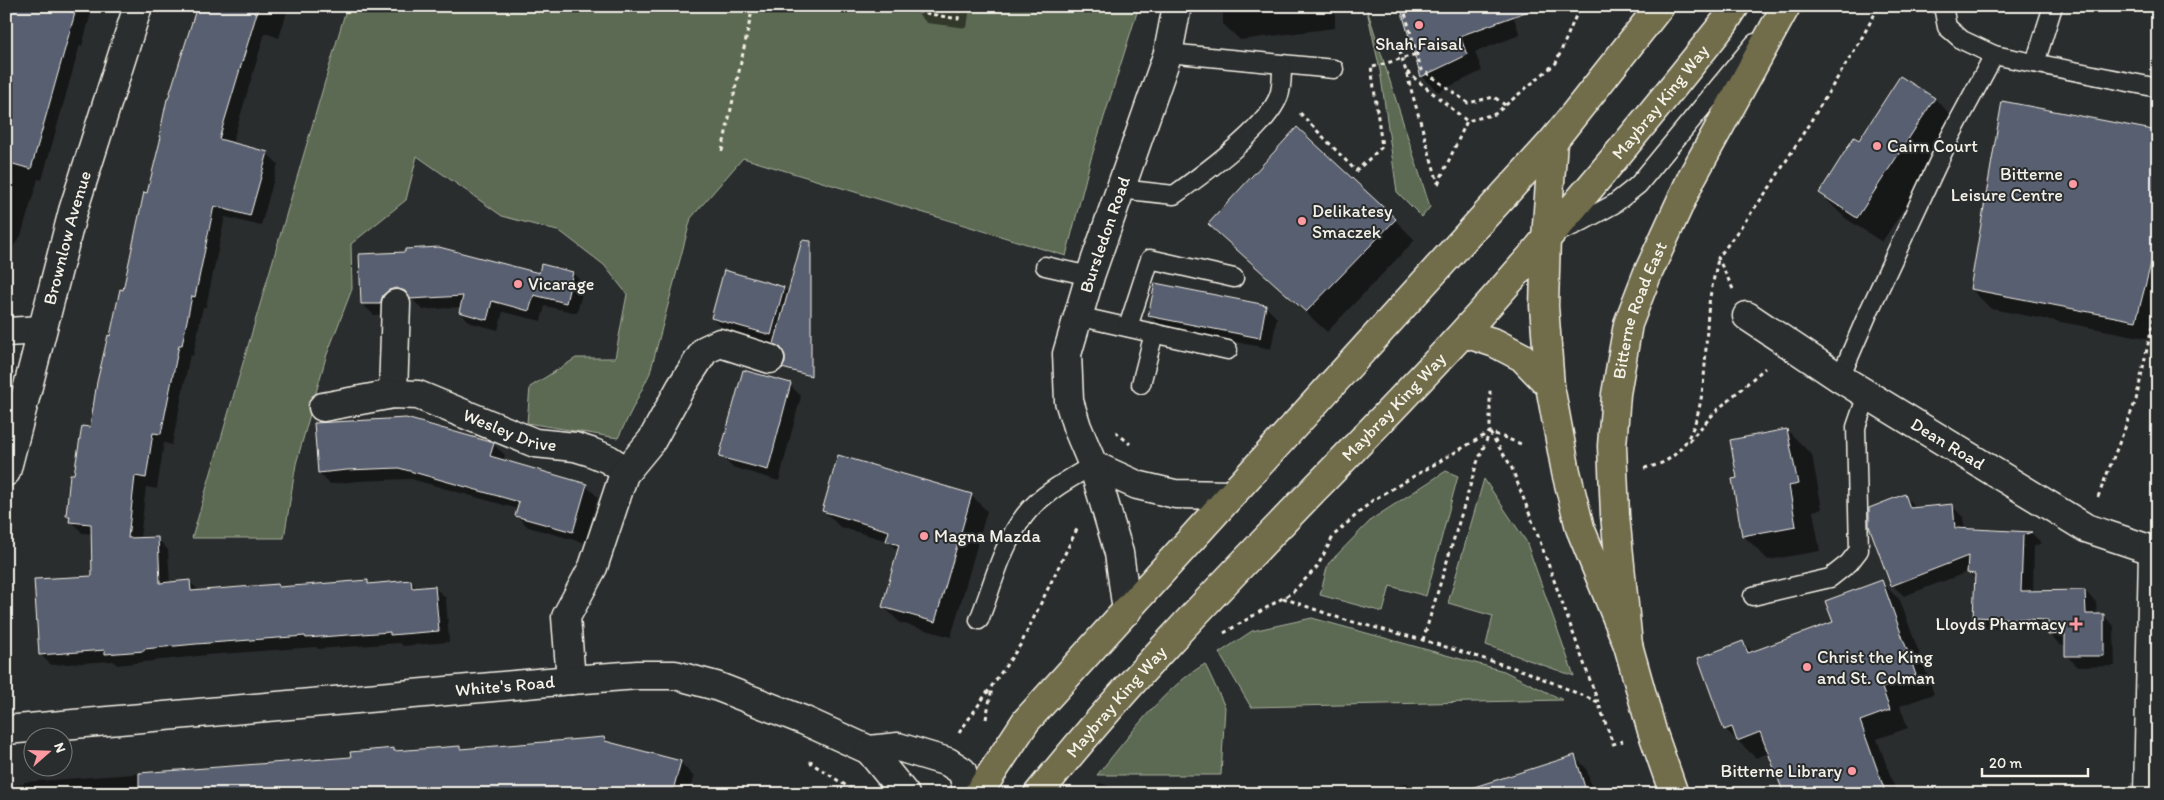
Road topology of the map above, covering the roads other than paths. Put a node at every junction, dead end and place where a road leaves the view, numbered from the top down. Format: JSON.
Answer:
{"nodes":[{"id":1,"x":138,"y":6,"type":"edge"},
{"id":2,"x":1176,"y":6,"type":"edge"},
{"id":3,"x":1660,"y":6,"type":"edge"},
{"id":4,"x":1735,"y":6,"type":"edge"},
{"id":5,"x":1786,"y":6,"type":"edge"},
{"id":6,"x":1943,"y":6,"type":"edge"},
{"id":7,"x":2053,"y":6,"type":"edge"},
{"id":8,"x":1168,"y":53,"type":"junction"},
{"id":9,"x":1994,"y":55,"type":"junction"},
{"id":10,"x":2034,"y":63,"type":"junction"},
{"id":11,"x":1282,"y":65,"type":"junction"},
{"id":12,"x":1334,"y":69,"type":"dead end"},
{"id":13,"x":2158,"y":88,"type":"edge"},
{"id":14,"x":1552,"y":141,"type":"junction"},
{"id":15,"x":1120,"y":188,"type":"junction"},
{"id":16,"x":1546,"y":238,"type":"junction"},
{"id":17,"x":1045,"y":266,"type":"dead end"},
{"id":18,"x":1090,"y":276,"type":"junction"},
{"id":19,"x":1234,"y":278,"type":"dead end"},
{"id":20,"x":396,"y":304,"type":"dead end"},
{"id":21,"x":1078,"y":316,"type":"junction"},
{"id":22,"x":1747,"y":316,"type":"road end"},
{"id":23,"x":1128,"y":328,"type":"junction"},
{"id":24,"x":42,"y":330,"type":"junction"},
{"id":25,"x":6,"y":332,"type":"edge"},
{"id":26,"x":1464,"y":332,"type":"junction"},
{"id":27,"x":1154,"y":333,"type":"junction"},
{"id":28,"x":1228,"y":350,"type":"dead end"},
{"id":29,"x":770,"y":358,"type":"dead end"},
{"id":30,"x":1840,"y":378,"type":"junction"},
{"id":31,"x":1141,"y":384,"type":"dead end"},
{"id":32,"x":1550,"y":386,"type":"junction"},
{"id":33,"x":393,"y":394,"type":"junction"},
{"id":34,"x":1867,"y":394,"type":"junction"},
{"id":35,"x":323,"y":407,"type":"dead end"},
{"id":36,"x":1093,"y":465,"type":"junction"},
{"id":37,"x":626,"y":471,"type":"junction"},
{"id":38,"x":6,"y":472,"type":"edge"},
{"id":39,"x":1230,"y":495,"type":"junction"},
{"id":40,"x":2156,"y":551,"type":"edge"},
{"id":41,"x":1753,"y":596,"type":"dead end"},
{"id":42,"x":1127,"y":611,"type":"junction"},
{"id":43,"x":979,"y":620,"type":"dead end"},
{"id":44,"x":1628,"y":645,"type":"junction"},
{"id":45,"x":571,"y":680,"type":"junction"},
{"id":46,"x":6,"y":730,"type":"edge"},
{"id":47,"x":869,"y":750,"type":"junction"},
{"id":48,"x":2151,"y":790,"type":"edge"},
{"id":49,"x":905,"y":794,"type":"edge"},
{"id":50,"x":969,"y":794,"type":"edge"},
{"id":51,"x":978,"y":794,"type":"edge"},
{"id":52,"x":1038,"y":794,"type":"edge"},
{"id":53,"x":1674,"y":794,"type":"edge"}],
"edges":[{"from":1,"to":24,"type":"street","name":"Brownlow Avenue"},
{"from":2,"to":8,"type":"street","name":"Bursledon Road"},
{"from":3,"to":14,"type":"main road"},
{"from":4,"to":16,"type":"main road","name":"Maybray King Way"},
{"from":5,"to":16,"type":"lane"},
{"from":5,"to":44,"type":"main road","name":"Bitterne Road East"},
{"from":6,"to":9,"type":"lane"},
{"from":7,"to":10,"type":"lane"},
{"from":8,"to":11,"type":"lane"},
{"from":8,"to":15,"type":"street","name":"Bursledon Road"},
{"from":9,"to":10,"type":"lane"},
{"from":9,"to":30,"type":"lane"},
{"from":10,"to":13,"type":"lane"},
{"from":11,"to":12,"type":"lane"},
{"from":11,"to":15,"type":"lane"},
{"from":14,"to":16,"type":"main road","name":"Bitterne Road East"},
{"from":14,"to":39,"type":"main road"},
{"from":15,"to":18,"type":"street","name":"Bursledon Road"},
{"from":16,"to":26,"type":"main road","name":"Maybray King Way"},
{"from":16,"to":32,"type":"main road","name":"Bitterne Road East"},
{"from":17,"to":18,"type":"lane"},
{"from":18,"to":21,"type":"street","name":"Bursledon Road"},
{"from":19,"to":23,"type":"lane"},
{"from":20,"to":33,"type":"street"},
{"from":21,"to":23,"type":"lane"},
{"from":21,"to":36,"type":"street","name":"Bursledon Road"},
{"from":22,"to":30,"type":"street","name":"Dean Road"},
{"from":23,"to":27,"type":"lane"},
{"from":24,"to":25,"type":"street"},
{"from":24,"to":38,"type":"street","name":"Brownlow Avenue"},
{"from":26,"to":32,"type":"main road"},
{"from":26,"to":52,"type":"main road","name":"Maybray King Way"},
{"from":27,"to":28,"type":"lane"},
{"from":27,"to":31,"type":"lane"},
{"from":29,"to":37,"type":"street"},
{"from":30,"to":34,"type":"street","name":"Dean Road"},
{"from":32,"to":44,"type":"main road","name":"Bitterne Road East"},
{"from":33,"to":35,"type":"street","name":"Wesley Drive"},
{"from":33,"to":37,"type":"street","name":"Wesley Drive"},
{"from":34,"to":40,"type":"street","name":"Dean Road"},
{"from":34,"to":41,"type":"lane"},
{"from":36,"to":39,"type":"street"},
{"from":36,"to":42,"type":"street","name":"Bursledon Road"},
{"from":36,"to":43,"type":"lane"},
{"from":37,"to":45,"type":"street"},
{"from":39,"to":42,"type":"main road"},
{"from":40,"to":48,"type":"street"},
{"from":42,"to":51,"type":"main road"},
{"from":44,"to":53,"type":"main road","name":"Bitterne Road East"},
{"from":45,"to":46,"type":"street","name":"White's Road"},
{"from":45,"to":47,"type":"street","name":"White's Road"},
{"from":47,"to":49,"type":"street"},
{"from":47,"to":50,"type":"street"}]}
